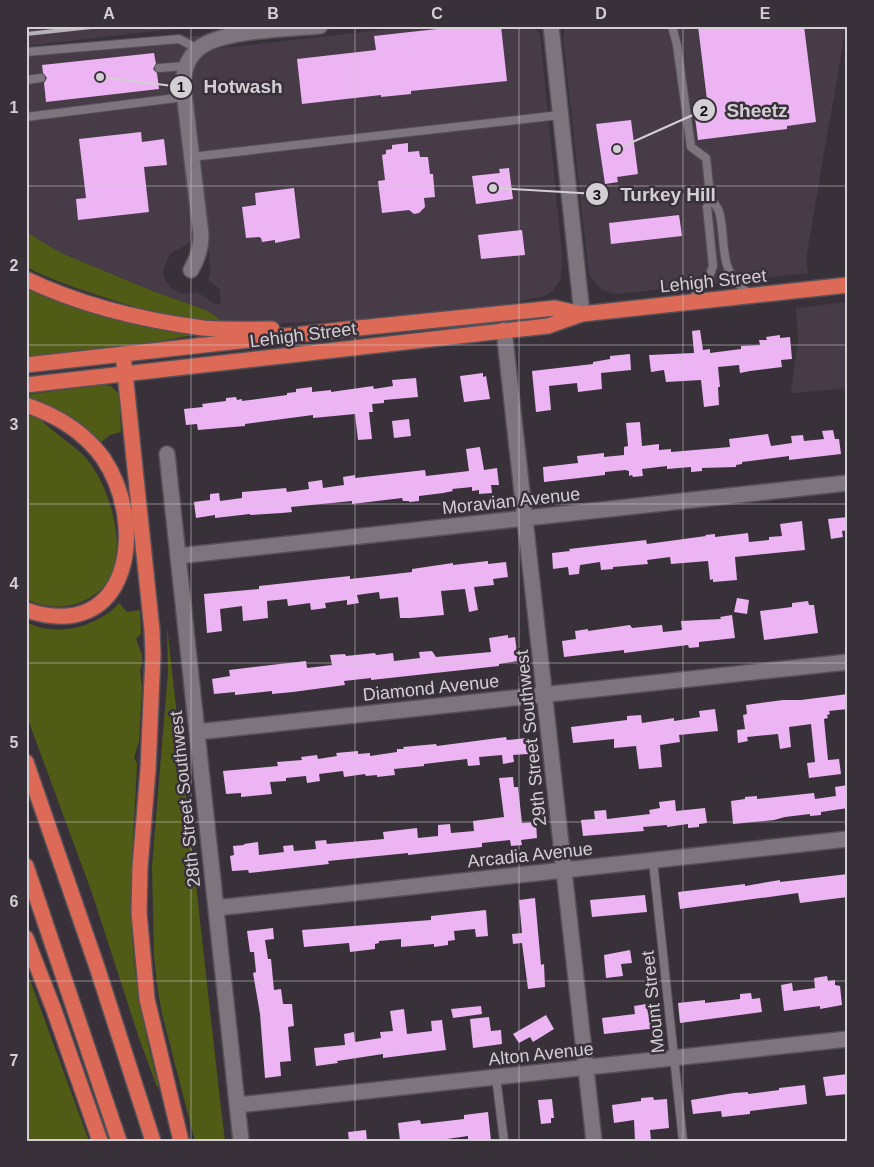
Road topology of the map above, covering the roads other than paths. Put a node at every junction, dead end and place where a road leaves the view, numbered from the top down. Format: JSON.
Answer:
{"nodes":[{"id":1,"x":320,"y":26,"type":"edge"},
{"id":2,"x":551,"y":26,"type":"edge"},
{"id":3,"x":672,"y":26,"type":"edge"},
{"id":4,"x":198,"y":49,"type":"junction"},
{"id":5,"x":26,"y":52,"type":"edge"},
{"id":6,"x":185,"y":66,"type":"junction"},
{"id":7,"x":160,"y":68,"type":"dead end"},
{"id":8,"x":41,"y":78,"type":"dead end"},
{"id":9,"x":26,"y":80,"type":"edge"},
{"id":10,"x":184,"y":97,"type":"junction"},
{"id":11,"x":560,"y":115,"type":"junction"},
{"id":12,"x":26,"y":117,"type":"edge"},
{"id":13,"x":191,"y":157,"type":"junction"},
{"id":14,"x":711,"y":197,"type":"junction"},
{"id":15,"x":191,"y":270,"type":"dead end"},
{"id":16,"x":26,"y":279,"type":"edge"},
{"id":17,"x":848,"y":285,"type":"edge"},
{"id":18,"x":751,"y":295,"type":"junction"},
{"id":19,"x":690,"y":302,"type":"junction"},
{"id":20,"x":582,"y":314,"type":"junction"},
{"id":21,"x":339,"y":330,"type":"junction"},
{"id":22,"x":504,"y":330,"type":"junction"},
{"id":23,"x":123,"y":354,"type":"junction"},
{"id":24,"x":26,"y":365,"type":"edge"},
{"id":25,"x":125,"y":374,"type":"junction"},
{"id":26,"x":26,"y":385,"type":"edge"},
{"id":27,"x":26,"y":405,"type":"edge"},
{"id":28,"x":166,"y":454,"type":"dead end"},
{"id":29,"x":848,"y":483,"type":"edge"},
{"id":30,"x":525,"y":518,"type":"junction"},
{"id":31,"x":178,"y":556,"type":"junction"},
{"id":32,"x":26,"y":610,"type":"edge"},
{"id":33,"x":848,"y":662,"type":"edge"},
{"id":34,"x":545,"y":694,"type":"junction"},
{"id":35,"x":197,"y":732,"type":"junction"},
{"id":36,"x":26,"y":762,"type":"edge"},
{"id":37,"x":848,"y":840,"type":"edge"},
{"id":38,"x":653,"y":861,"type":"junction"},
{"id":39,"x":26,"y":866,"type":"edge"},
{"id":40,"x":564,"y":870,"type":"junction"},
{"id":41,"x":26,"y":879,"type":"edge"},
{"id":42,"x":216,"y":908,"type":"junction"},
{"id":43,"x":26,"y":938,"type":"edge"},
{"id":44,"x":53,"y":944,"type":"junction"},
{"id":45,"x":848,"y":1039,"type":"edge"},
{"id":46,"x":674,"y":1058,"type":"junction"},
{"id":47,"x":586,"y":1068,"type":"junction"},
{"id":48,"x":496,"y":1077,"type":"junction"},
{"id":49,"x":238,"y":1105,"type":"junction"},
{"id":50,"x":100,"y":1141,"type":"edge"},
{"id":51,"x":118,"y":1141,"type":"edge"},
{"id":52,"x":153,"y":1141,"type":"edge"},
{"id":53,"x":181,"y":1141,"type":"edge"},
{"id":54,"x":241,"y":1141,"type":"edge"},
{"id":55,"x":504,"y":1141,"type":"edge"},
{"id":56,"x":594,"y":1141,"type":"edge"},
{"id":57,"x":683,"y":1141,"type":"edge"}],
"edges":[{"from":1,"to":4,"type":"street"},
{"from":2,"to":11,"type":"street"},
{"from":3,"to":14,"type":"lane"},
{"from":4,"to":5,"type":"lane"},
{"from":4,"to":6,"type":"street"},
{"from":6,"to":7,"type":"lane"},
{"from":6,"to":10,"type":"street"},
{"from":8,"to":9,"type":"lane"},
{"from":10,"to":12,"type":"lane"},
{"from":10,"to":13,"type":"street"},
{"from":11,"to":13,"type":"lane"},
{"from":11,"to":20,"type":"street"},
{"from":13,"to":15,"type":"street"},
{"from":14,"to":18,"type":"lane"},
{"from":14,"to":19,"type":"lane"},
{"from":16,"to":21,"type":"highway"},
{"from":17,"to":18,"type":"highway","name":"Lehigh Street"},
{"from":18,"to":19,"type":"highway","name":"Lehigh Street"},
{"from":19,"to":20,"type":"highway","name":"Lehigh Street"},
{"from":20,"to":21,"type":"highway","name":"Lehigh Street"},
{"from":20,"to":22,"type":"highway","name":"Lehigh Street"},
{"from":21,"to":23,"type":"highway","name":"Lehigh Street"},
{"from":22,"to":25,"type":"highway","name":"Lehigh Street"},
{"from":22,"to":30,"type":"street","name":"29th Street Southwest"},
{"from":23,"to":24,"type":"highway","name":"Lehigh Street"},
{"from":23,"to":25,"type":"highway"},
{"from":25,"to":26,"type":"highway","name":"Lehigh Street"},
{"from":25,"to":53,"type":"highway"},
{"from":27,"to":32,"type":"highway"},
{"from":28,"to":31,"type":"street","name":"28th Street Southwest"},
{"from":29,"to":30,"type":"street","name":"Moravian Avenue"},
{"from":30,"to":31,"type":"street","name":"Moravian Avenue"},
{"from":30,"to":34,"type":"street","name":"29th Street Southwest"},
{"from":31,"to":35,"type":"street","name":"28th Street Southwest"},
{"from":33,"to":34,"type":"street","name":"Diamond Avenue"},
{"from":34,"to":35,"type":"street","name":"Diamond Avenue"},
{"from":34,"to":40,"type":"street","name":"29th Street Southwest"},
{"from":35,"to":42,"type":"street","name":"28th Street Southwest"},
{"from":36,"to":52,"type":"highway"},
{"from":37,"to":38,"type":"street","name":"Arcadia Avenue"},
{"from":38,"to":40,"type":"street","name":"Arcadia Avenue"},
{"from":38,"to":46,"type":"lane","name":"Mount Street"},
{"from":39,"to":44,"type":"highway"},
{"from":40,"to":42,"type":"street","name":"Arcadia Avenue"},
{"from":40,"to":47,"type":"street","name":"29th Street Southwest"},
{"from":41,"to":44,"type":"highway"},
{"from":42,"to":49,"type":"street","name":"28th Street Southwest"},
{"from":43,"to":50,"type":"highway"},
{"from":44,"to":51,"type":"highway"},
{"from":45,"to":46,"type":"street","name":"Alton Avenue"},
{"from":46,"to":47,"type":"street","name":"Alton Avenue"},
{"from":46,"to":57,"type":"lane","name":"Mount Street"},
{"from":47,"to":48,"type":"street","name":"Alton Avenue"},
{"from":47,"to":56,"type":"street","name":"29th Street Southwest"},
{"from":48,"to":49,"type":"street","name":"Alton Avenue"},
{"from":48,"to":55,"type":"lane"},
{"from":49,"to":54,"type":"street","name":"28th Street Southwest"}]}
